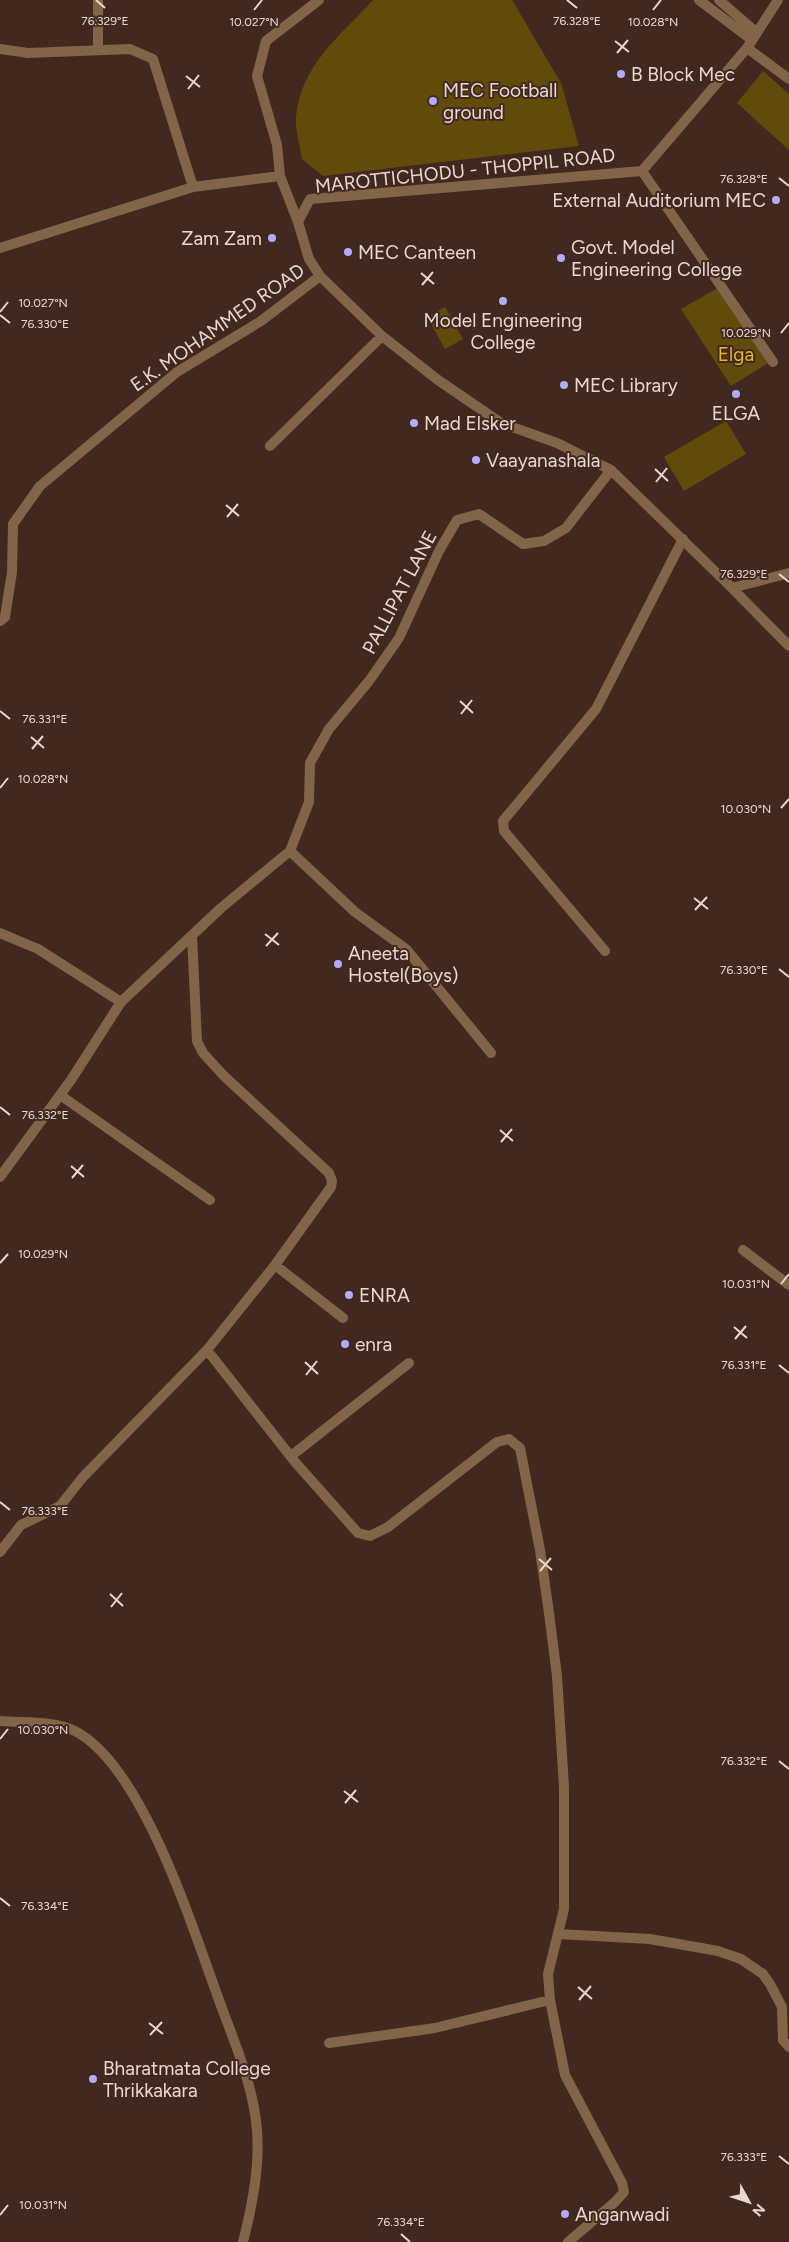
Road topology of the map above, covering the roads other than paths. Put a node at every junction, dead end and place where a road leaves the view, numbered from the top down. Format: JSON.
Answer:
{"nodes":[{"id":1,"x":98,"y":0,"type":"edge"},
{"id":2,"x":319,"y":0,"type":"edge"},
{"id":3,"x":699,"y":0,"type":"edge"},
{"id":4,"x":719,"y":0,"type":"edge"},
{"id":5,"x":778,"y":0,"type":"edge"},
{"id":6,"x":752,"y":40,"type":"junction"},
{"id":7,"x":0,"y":49,"type":"edge"},
{"id":8,"x":98,"y":50,"type":"junction"},
{"id":9,"x":789,"y":79,"type":"edge"},
{"id":10,"x":642,"y":170,"type":"junction"},
{"id":11,"x":280,"y":176,"type":"junction"},
{"id":12,"x":193,"y":187,"type":"junction"},
{"id":13,"x":298,"y":222,"type":"junction"},
{"id":14,"x":0,"y":248,"type":"edge"},
{"id":15,"x":320,"y":276,"type":"junction"},
{"id":16,"x":382,"y":336,"type":"junction"},
{"id":17,"x":774,"y":362,"type":"dead end"},
{"id":18,"x":270,"y":446,"type":"dead end"},
{"id":19,"x":611,"y":470,"type":"junction"},
{"id":20,"x":683,"y":539,"type":"junction"},
{"id":21,"x":789,"y":573,"type":"edge"},
{"id":22,"x":732,"y":588,"type":"junction"},
{"id":23,"x":0,"y":621,"type":"edge"},
{"id":24,"x":789,"y":646,"type":"edge"},
{"id":25,"x":290,"y":851,"type":"junction"},
{"id":26,"x":0,"y":933,"type":"edge"},
{"id":27,"x":192,"y":936,"type":"junction"},
{"id":28,"x":605,"y":951,"type":"dead end"},
{"id":29,"x":122,"y":1002,"type":"junction"},
{"id":30,"x":491,"y":1054,"type":"dead end"},
{"id":31,"x":60,"y":1095,"type":"junction"},
{"id":32,"x":0,"y":1177,"type":"edge"},
{"id":33,"x":210,"y":1200,"type":"dead end"},
{"id":34,"x":743,"y":1250,"type":"dead end"},
{"id":35,"x":275,"y":1265,"type":"junction"},
{"id":36,"x":789,"y":1285,"type":"edge"},
{"id":37,"x":343,"y":1318,"type":"dead end"},
{"id":38,"x":207,"y":1350,"type":"junction"},
{"id":39,"x":409,"y":1363,"type":"dead end"},
{"id":40,"x":291,"y":1456,"type":"junction"},
{"id":41,"x":0,"y":1552,"type":"edge"},
{"id":42,"x":0,"y":1721,"type":"edge"},
{"id":43,"x":558,"y":1934,"type":"junction"},
{"id":44,"x":550,"y":2000,"type":"junction"},
{"id":45,"x":329,"y":2043,"type":"dead end"},
{"id":46,"x":789,"y":2047,"type":"edge"},
{"id":47,"x":243,"y":2242,"type":"edge"},
{"id":48,"x":568,"y":2242,"type":"edge"}],
"edges":[{"from":1,"to":8,"type":"street"},
{"from":2,"to":11,"type":"street"},
{"from":3,"to":6,"type":"street"},
{"from":4,"to":6,"type":"street"},
{"from":5,"to":6,"type":"street","name":"MAROTTICHODU - THOPPIL ROAD"},
{"from":6,"to":9,"type":"street"},
{"from":6,"to":10,"type":"street","name":"MAROTTICHODU - THOPPIL ROAD"},
{"from":7,"to":8,"type":"street"},
{"from":8,"to":12,"type":"street"},
{"from":10,"to":13,"type":"street","name":"MAROTTICHODU - THOPPIL ROAD"},
{"from":10,"to":17,"type":"street"},
{"from":11,"to":12,"type":"street"},
{"from":11,"to":13,"type":"street"},
{"from":12,"to":14,"type":"street"},
{"from":13,"to":15,"type":"street"},
{"from":15,"to":16,"type":"street"},
{"from":15,"to":23,"type":"street","name":"E.K. MOHAMMED ROAD"},
{"from":16,"to":18,"type":"street"},
{"from":16,"to":19,"type":"street"},
{"from":19,"to":20,"type":"street"},
{"from":19,"to":25,"type":"street","name":"PALLIPAT LANE"},
{"from":20,"to":22,"type":"street"},
{"from":20,"to":28,"type":"street"},
{"from":21,"to":22,"type":"street"},
{"from":22,"to":24,"type":"street"},
{"from":25,"to":27,"type":"street"},
{"from":25,"to":30,"type":"street"},
{"from":26,"to":29,"type":"street"},
{"from":27,"to":29,"type":"street"},
{"from":27,"to":35,"type":"street"},
{"from":29,"to":31,"type":"street"},
{"from":31,"to":32,"type":"street"},
{"from":31,"to":33,"type":"street"},
{"from":34,"to":36,"type":"street"},
{"from":35,"to":37,"type":"street"},
{"from":35,"to":38,"type":"street"},
{"from":38,"to":40,"type":"street"},
{"from":38,"to":41,"type":"street"},
{"from":39,"to":40,"type":"street"},
{"from":40,"to":43,"type":"street"},
{"from":42,"to":47,"type":"street"},
{"from":43,"to":44,"type":"street"},
{"from":43,"to":46,"type":"street"},
{"from":44,"to":45,"type":"street"},
{"from":44,"to":48,"type":"street"}]}
